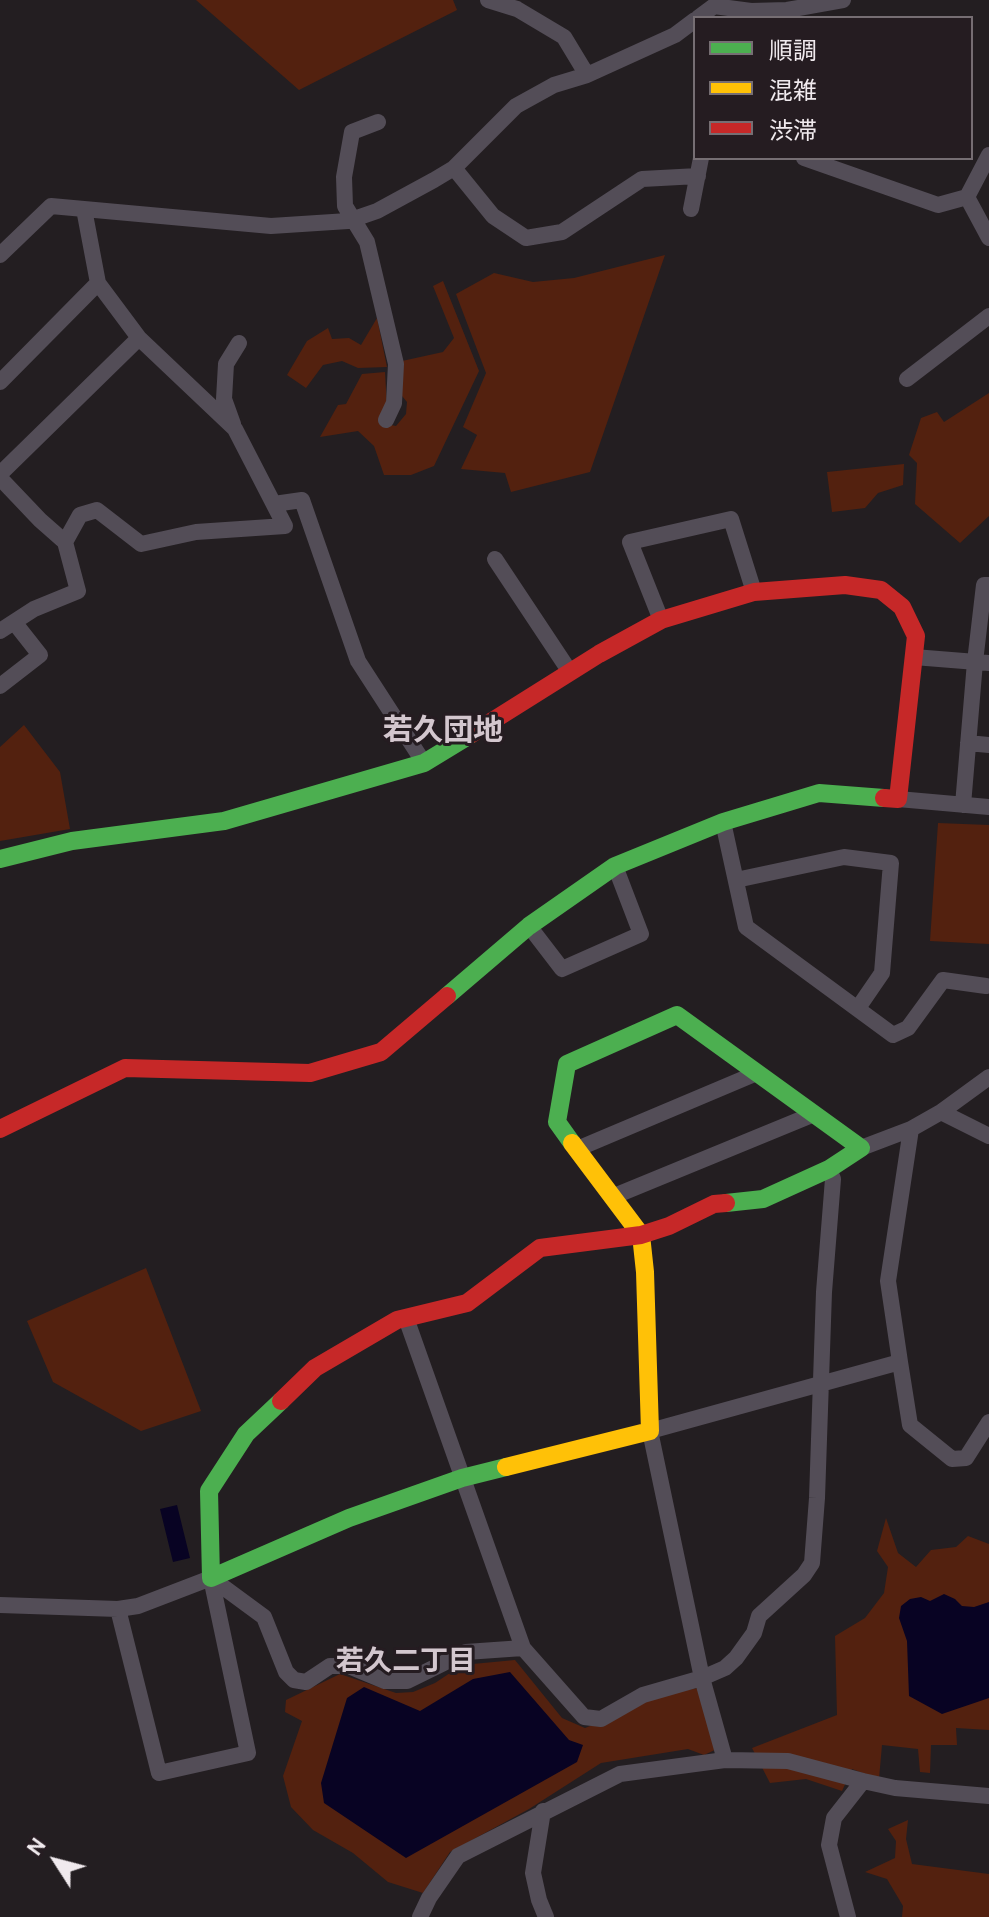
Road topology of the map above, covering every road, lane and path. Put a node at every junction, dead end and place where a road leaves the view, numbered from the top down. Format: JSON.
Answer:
{"nodes":[{"id":1,"x":488,"y":0,"type":"edge"},
{"id":2,"x":533,"y":0,"type":"edge"},
{"id":3,"x":843,"y":0,"type":"edge"},
{"id":4,"x":517,"y":9,"type":"junction"},
{"id":5,"x":700,"y":16,"type":"edge"},
{"id":6,"x":693,"y":21,"type":"edge"},
{"id":7,"x":587,"y":75,"type":"junction"},
{"id":8,"x":378,"y":122,"type":"dead end"},
{"id":9,"x":989,"y":155,"type":"edge"},
{"id":10,"x":701,"y":160,"type":"edge"},
{"id":11,"x":810,"y":160,"type":"edge"},
{"id":12,"x":454,"y":168,"type":"junction"},
{"id":13,"x":698,"y":176,"type":"junction"},
{"id":14,"x":967,"y":197,"type":"junction"},
{"id":15,"x":84,"y":209,"type":"junction"},
{"id":16,"x":691,"y":209,"type":"dead end"},
{"id":17,"x":354,"y":219,"type":"junction"},
{"id":18,"x":989,"y":238,"type":"edge"},
{"id":19,"x":0,"y":255,"type":"edge"},
{"id":20,"x":98,"y":283,"type":"junction"},
{"id":21,"x":989,"y":316,"type":"edge"},
{"id":22,"x":139,"y":338,"type":"junction"},
{"id":23,"x":239,"y":343,"type":"dead end"},
{"id":24,"x":907,"y":379,"type":"dead end"},
{"id":25,"x":0,"y":382,"type":"edge"},
{"id":26,"x":386,"y":420,"type":"dead end"},
{"id":27,"x":235,"y":429,"type":"junction"},
{"id":28,"x":0,"y":476,"type":"edge"},
{"id":29,"x":274,"y":504,"type":"junction"},
{"id":30,"x":65,"y":542,"type":"junction"},
{"id":31,"x":495,"y":559,"type":"dead end"},
{"id":32,"x":989,"y":585,"type":"edge"},
{"id":33,"x":754,"y":592,"type":"junction"},
{"id":34,"x":661,"y":620,"type":"junction"},
{"id":35,"x":7,"y":626,"type":"edge"},
{"id":36,"x":914,"y":657,"type":"junction"},
{"id":37,"x":982,"y":663,"type":"edge"},
{"id":38,"x":570,"y":672,"type":"junction"},
{"id":39,"x":0,"y":686,"type":"edge"},
{"id":40,"x":968,"y":743,"type":"junction"},
{"id":41,"x":989,"y":745,"type":"edge"},
{"id":42,"x":424,"y":763,"type":"junction"},
{"id":43,"x":898,"y":799,"type":"junction"},
{"id":44,"x":963,"y":805,"type":"junction"},
{"id":45,"x":989,"y":807,"type":"edge"},
{"id":46,"x":723,"y":822,"type":"junction"},
{"id":47,"x":0,"y":859,"type":"edge"},
{"id":48,"x":615,"y":866,"type":"junction"},
{"id":49,"x":736,"y":880,"type":"junction"},
{"id":50,"x":529,"y":926,"type":"junction"},
{"id":51,"x":986,"y":986,"type":"dead end"},
{"id":52,"x":858,"y":1008,"type":"junction"},
{"id":53,"x":757,"y":1073,"type":"junction"},
{"id":54,"x":989,"y":1077,"type":"edge"},
{"id":55,"x":941,"y":1112,"type":"junction"},
{"id":56,"x":814,"y":1114,"type":"junction"},
{"id":57,"x":0,"y":1129,"type":"edge"},
{"id":58,"x":911,"y":1129,"type":"junction"},
{"id":59,"x":989,"y":1136,"type":"edge"},
{"id":60,"x":861,"y":1148,"type":"junction"},
{"id":61,"x":577,"y":1149,"type":"junction"},
{"id":62,"x":829,"y":1169,"type":"junction"},
{"id":63,"x":612,"y":1197,"type":"junction"},
{"id":64,"x":641,"y":1235,"type":"junction"},
{"id":65,"x":406,"y":1318,"type":"junction"},
{"id":66,"x":900,"y":1362,"type":"junction"},
{"id":67,"x":820,"y":1384,"type":"junction"},
{"id":68,"x":989,"y":1422,"type":"edge"},
{"id":69,"x":650,"y":1431,"type":"junction"},
{"id":70,"x":462,"y":1478,"type":"junction"},
{"id":71,"x":211,"y":1578,"type":"junction"},
{"id":72,"x":0,"y":1605,"type":"edge"},
{"id":73,"x":118,"y":1609,"type":"junction"},
{"id":74,"x":523,"y":1648,"type":"junction"},
{"id":75,"x":702,"y":1678,"type":"junction"},
{"id":76,"x":725,"y":1760,"type":"junction"},
{"id":77,"x":863,"y":1781,"type":"junction"},
{"id":78,"x":989,"y":1796,"type":"edge"},
{"id":79,"x":543,"y":1811,"type":"junction"},
{"id":80,"x":420,"y":1917,"type":"edge"},
{"id":81,"x":546,"y":1917,"type":"edge"},
{"id":82,"x":848,"y":1917,"type":"edge"}],
"edges":[{"from":1,"to":4,"type":"street"},
{"from":2,"to":4,"type":"street"},
{"from":3,"to":5,"type":"street"},
{"from":4,"to":7,"type":"street"},
{"from":6,"to":7,"type":"street"},
{"from":7,"to":12,"type":"street"},
{"from":8,"to":17,"type":"street"},
{"from":9,"to":14,"type":"street"},
{"from":10,"to":13,"type":"street"},
{"from":11,"to":14,"type":"street"},
{"from":12,"to":13,"type":"street"},
{"from":12,"to":17,"type":"street"},
{"from":13,"to":16,"type":"street"},
{"from":14,"to":18,"type":"street"},
{"from":15,"to":17,"type":"street"},
{"from":15,"to":19,"type":"street"},
{"from":15,"to":20,"type":"street"},
{"from":17,"to":26,"type":"street"},
{"from":20,"to":22,"type":"street"},
{"from":20,"to":25,"type":"street"},
{"from":21,"to":24,"type":"street"},
{"from":22,"to":27,"type":"street"},
{"from":22,"to":28,"type":"street"},
{"from":23,"to":27,"type":"street"},
{"from":27,"to":29,"type":"street"},
{"from":28,"to":30,"type":"street"},
{"from":29,"to":30,"type":"street"},
{"from":29,"to":42,"type":"street"},
{"from":30,"to":35,"type":"street"},
{"from":31,"to":38,"type":"street"},
{"from":32,"to":37,"type":"street"},
{"from":33,"to":34,"type":"street"},
{"from":33,"to":34,"type":"street"},
{"from":33,"to":36,"type":"street"},
{"from":34,"to":38,"type":"street"},
{"from":35,"to":39,"type":"street"},
{"from":36,"to":37,"type":"street"},
{"from":36,"to":43,"type":"street"},
{"from":37,"to":40,"type":"street"},
{"from":38,"to":42,"type":"street"},
{"from":40,"to":41,"type":"street"},
{"from":40,"to":44,"type":"street"},
{"from":42,"to":47,"type":"street"},
{"from":43,"to":44,"type":"street"},
{"from":43,"to":46,"type":"street"},
{"from":44,"to":45,"type":"street"},
{"from":46,"to":48,"type":"street"},
{"from":46,"to":49,"type":"street"},
{"from":48,"to":50,"type":"street"},
{"from":48,"to":50,"type":"street"},
{"from":49,"to":52,"type":"street"},
{"from":49,"to":52,"type":"street"},
{"from":50,"to":57,"type":"street"},
{"from":51,"to":52,"type":"street"},
{"from":53,"to":56,"type":"street"},
{"from":53,"to":61,"type":"street"},
{"from":53,"to":61,"type":"street"},
{"from":54,"to":55,"type":"street"},
{"from":55,"to":58,"type":"street"},
{"from":55,"to":59,"type":"street"},
{"from":56,"to":60,"type":"street"},
{"from":56,"to":63,"type":"street"},
{"from":58,"to":60,"type":"street"},
{"from":58,"to":66,"type":"street"},
{"from":60,"to":62,"type":"street"},
{"from":61,"to":63,"type":"street"},
{"from":62,"to":64,"type":"street"},
{"from":62,"to":67,"type":"street"},
{"from":63,"to":64,"type":"street"},
{"from":64,"to":65,"type":"street"},
{"from":64,"to":69,"type":"street"},
{"from":65,"to":70,"type":"street"},
{"from":65,"to":71,"type":"street"},
{"from":66,"to":67,"type":"street"},
{"from":66,"to":68,"type":"street"},
{"from":67,"to":69,"type":"street"},
{"from":67,"to":75,"type":"street"},
{"from":69,"to":70,"type":"street"},
{"from":69,"to":75,"type":"street"},
{"from":70,"to":71,"type":"street"},
{"from":70,"to":74,"type":"street"},
{"from":71,"to":73,"type":"street"},
{"from":71,"to":73,"type":"street"},
{"from":71,"to":74,"type":"street"},
{"from":72,"to":73,"type":"street"},
{"from":74,"to":75,"type":"street"},
{"from":75,"to":76,"type":"street"},
{"from":76,"to":77,"type":"street"},
{"from":76,"to":79,"type":"street"},
{"from":77,"to":78,"type":"street"},
{"from":77,"to":82,"type":"street"},
{"from":79,"to":80,"type":"street"},
{"from":79,"to":81,"type":"street"}]}
